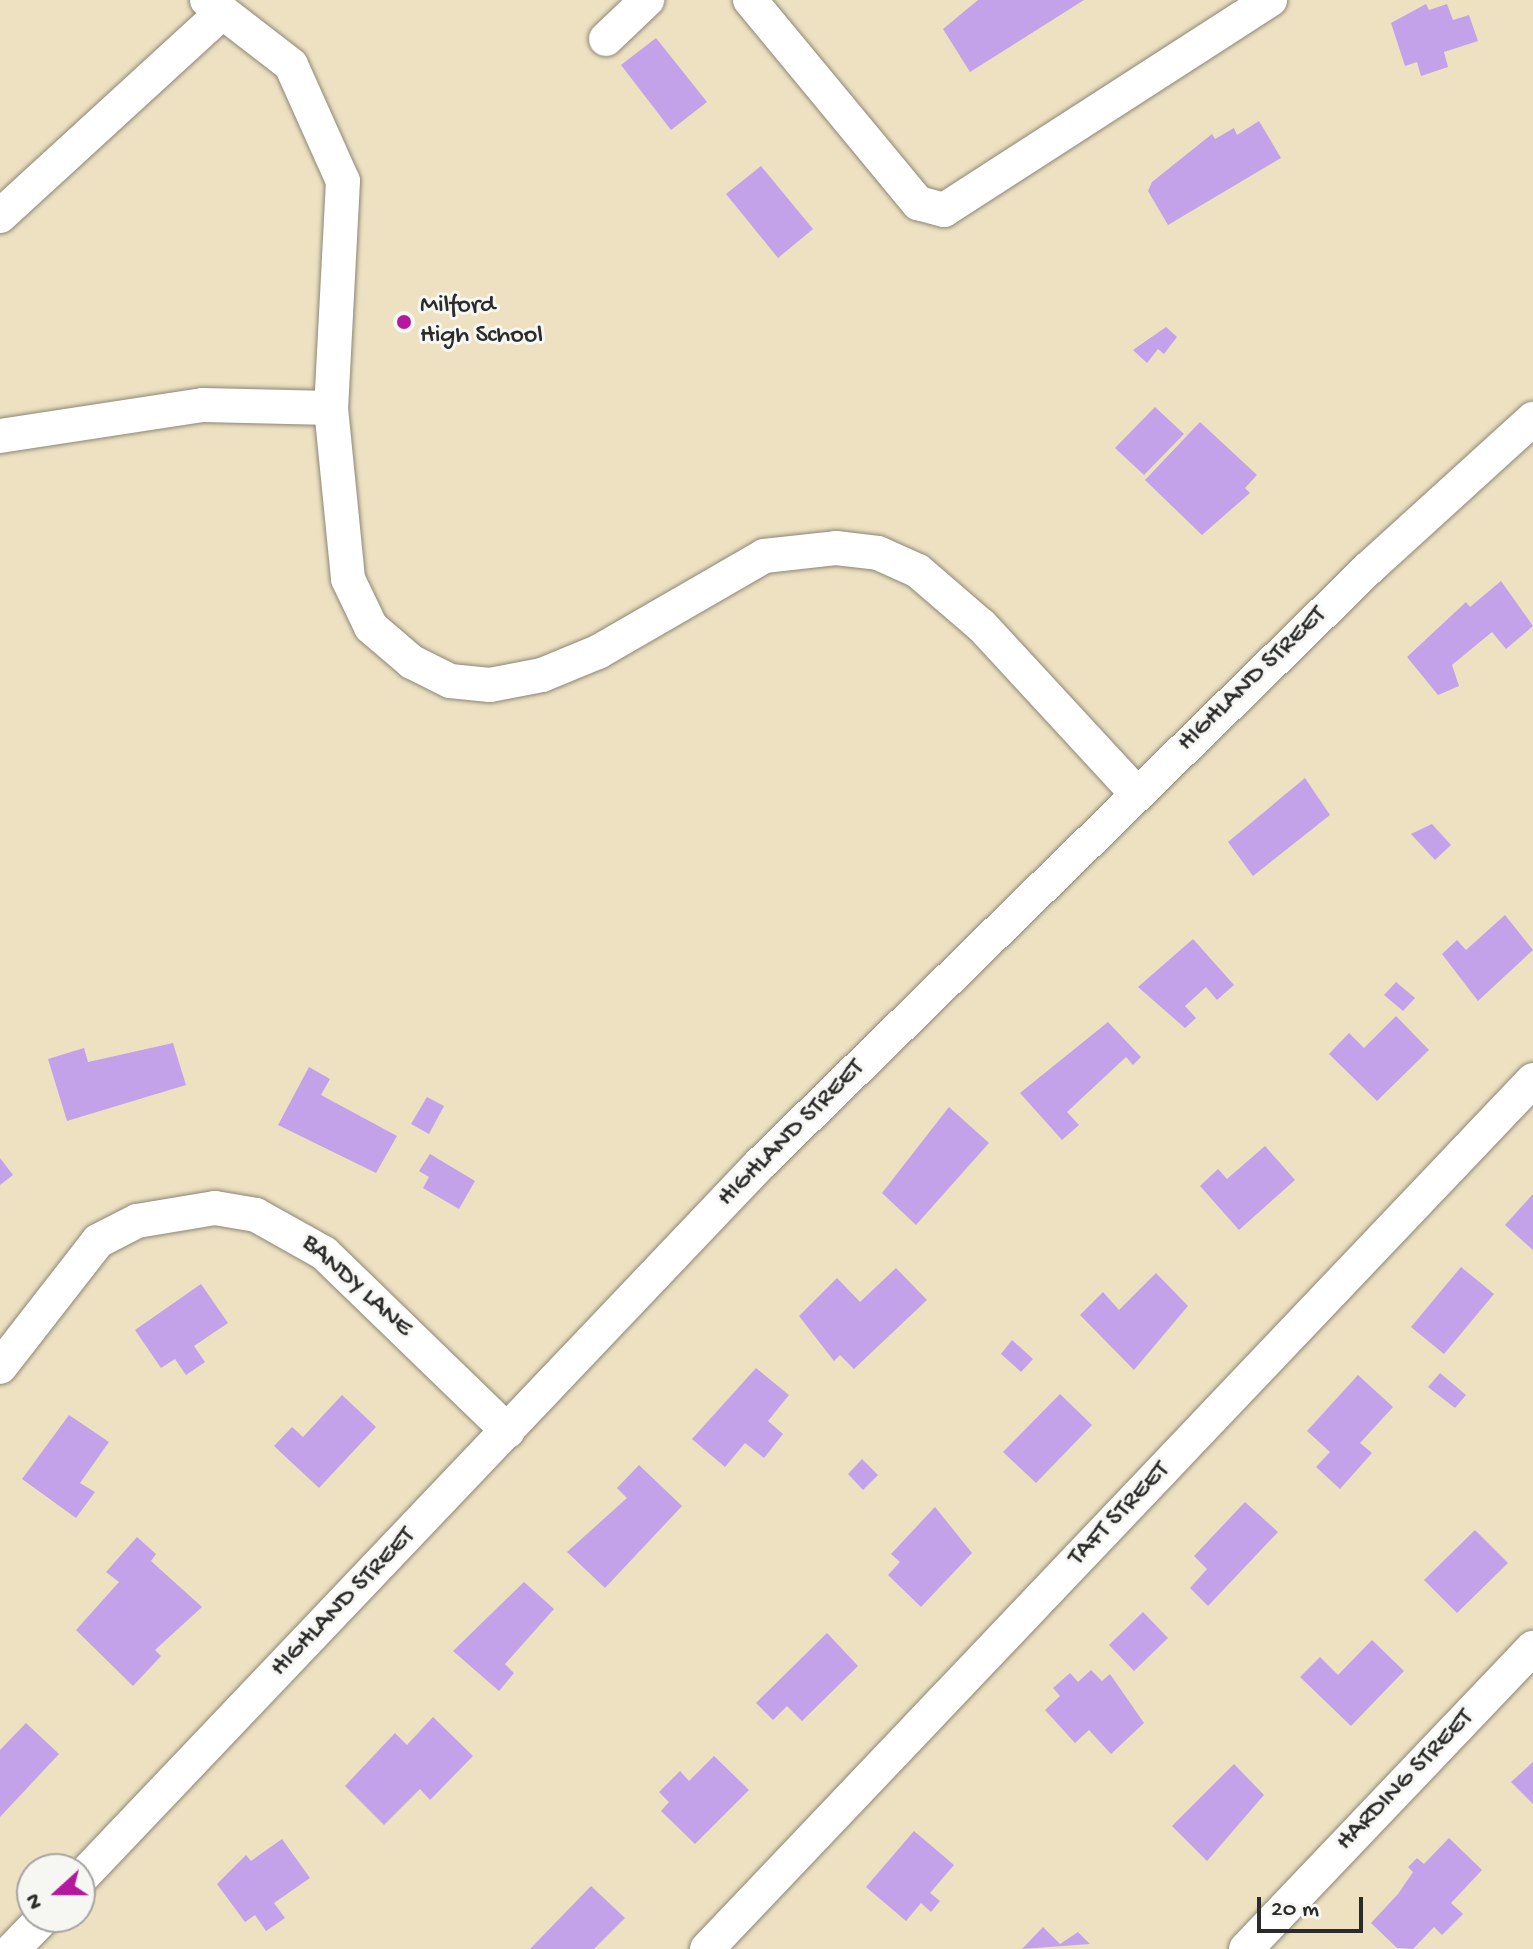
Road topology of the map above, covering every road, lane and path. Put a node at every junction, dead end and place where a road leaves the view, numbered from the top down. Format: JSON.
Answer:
{"nodes":[{"id":1,"x":647,"y":0,"type":"edge"},
{"id":2,"x":750,"y":0,"type":"edge"},
{"id":3,"x":1270,"y":0,"type":"edge"},
{"id":4,"x":215,"y":6,"type":"edge"},
{"id":5,"x":606,"y":39,"type":"dead end"},
{"id":6,"x":0,"y":216,"type":"edge"},
{"id":7,"x":331,"y":408,"type":"junction"},
{"id":8,"x":1528,"y":435,"type":"edge"},
{"id":9,"x":0,"y":436,"type":"edge"},
{"id":10,"x":1136,"y":793,"type":"junction"},
{"id":11,"x":1533,"y":1080,"type":"edge"},
{"id":12,"x":0,"y":1367,"type":"edge"},
{"id":13,"x":508,"y":1431,"type":"junction"},
{"id":14,"x":1533,"y":1648,"type":"edge"},
{"id":15,"x":96,"y":1862,"type":"edge"},
{"id":16,"x":28,"y":1933,"type":"edge"},
{"id":17,"x":13,"y":1949,"type":"edge"},
{"id":18,"x":707,"y":1949,"type":"edge"},
{"id":19,"x":1246,"y":1949,"type":"edge"}],
"edges":[{"from":1,"to":5,"type":"street"},
{"from":2,"to":3,"type":"street"},
{"from":4,"to":6,"type":"street"},
{"from":4,"to":7,"type":"street"},
{"from":7,"to":9,"type":"street"},
{"from":7,"to":10,"type":"street"},
{"from":8,"to":10,"type":"street","name":"HIGHLAND STREET"},
{"from":10,"to":13,"type":"street","name":"HIGHLAND STREET"},
{"from":11,"to":18,"type":"street","name":"TAFT STREET"},
{"from":12,"to":13,"type":"street","name":"BANDY LANE"},
{"from":13,"to":15,"type":"street","name":"HIGHLAND STREET"},
{"from":14,"to":19,"type":"street","name":"HARDING STREET"},
{"from":16,"to":17,"type":"street"}]}
